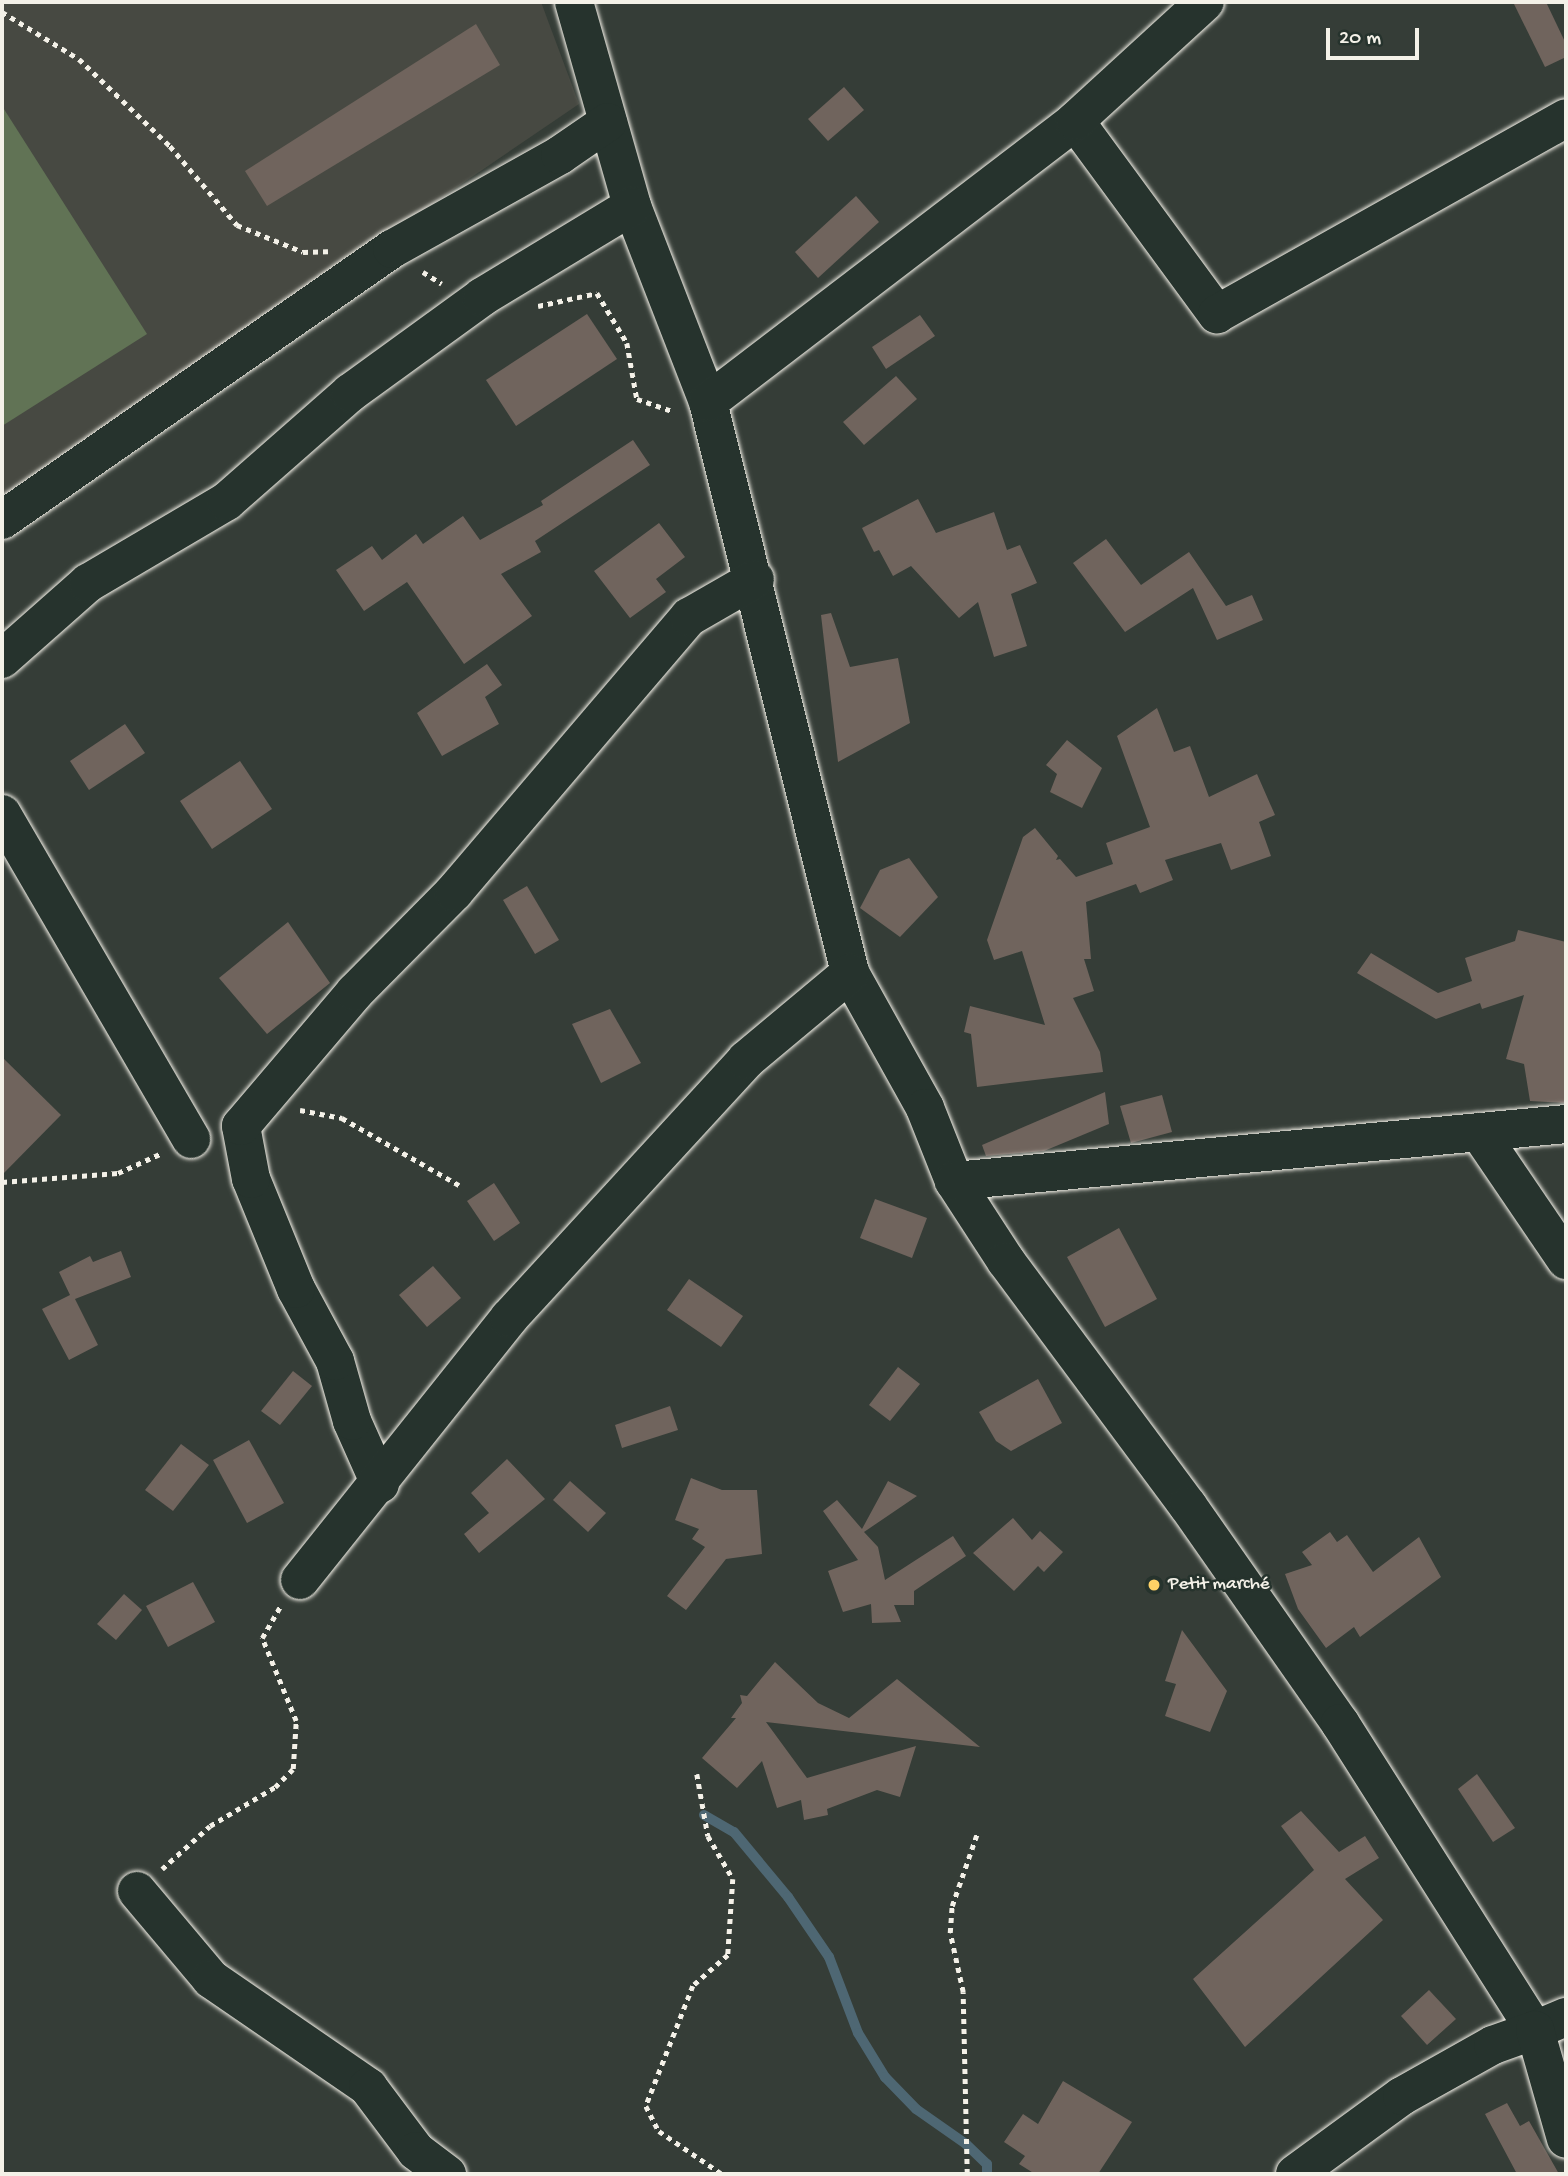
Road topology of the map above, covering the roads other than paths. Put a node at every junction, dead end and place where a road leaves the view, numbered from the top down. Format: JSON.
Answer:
{"nodes":[{"id":1,"x":574,"y":2,"type":"edge"},
{"id":2,"x":1205,"y":2,"type":"edge"},
{"id":3,"x":1566,"y":118,"type":"edge"},
{"id":4,"x":1074,"y":121,"type":"junction"},
{"id":5,"x":608,"y":122,"type":"junction"},
{"id":6,"x":632,"y":206,"type":"junction"},
{"id":7,"x":708,"y":402,"type":"junction"},
{"id":8,"x":2,"y":520,"type":"edge"},
{"id":9,"x":755,"y":579,"type":"junction"},
{"id":10,"x":2,"y":659,"type":"edge"},
{"id":11,"x":2,"y":814,"type":"edge"},
{"id":12,"x":850,"y":973,"type":"junction"},
{"id":13,"x":1566,"y":1124,"type":"edge"},
{"id":14,"x":1479,"y":1132,"type":"junction"},
{"id":15,"x":191,"y":1139,"type":"dead end"},
{"id":16,"x":954,"y":1181,"type":"junction"},
{"id":17,"x":1566,"y":1260,"type":"edge"},
{"id":18,"x":380,"y":1484,"type":"junction"},
{"id":19,"x":300,"y":1580,"type":"road end"},
{"id":20,"x":137,"y":1891,"type":"road end"},
{"id":21,"x":1551,"y":2024,"type":"edge"},
{"id":22,"x":1566,"y":2139,"type":"edge"},
{"id":23,"x":447,"y":2174,"type":"edge"},
{"id":24,"x":1295,"y":2174,"type":"edge"}],
"edges":[{"from":1,"to":5,"type":"street"},
{"from":2,"to":4,"type":"street"},
{"from":3,"to":4,"type":"street"},
{"from":4,"to":7,"type":"street"},
{"from":5,"to":6,"type":"street"},
{"from":5,"to":8,"type":"street"},
{"from":6,"to":7,"type":"street"},
{"from":6,"to":10,"type":"street"},
{"from":7,"to":9,"type":"street"},
{"from":9,"to":12,"type":"street"},
{"from":9,"to":18,"type":"street"},
{"from":11,"to":15,"type":"street"},
{"from":12,"to":16,"type":"street"},
{"from":12,"to":18,"type":"street"},
{"from":13,"to":14,"type":"street"},
{"from":14,"to":16,"type":"street"},
{"from":14,"to":17,"type":"street"},
{"from":16,"to":21,"type":"street"},
{"from":18,"to":19,"type":"street"},
{"from":20,"to":23,"type":"street"},
{"from":21,"to":22,"type":"street"},
{"from":21,"to":24,"type":"street"}]}
